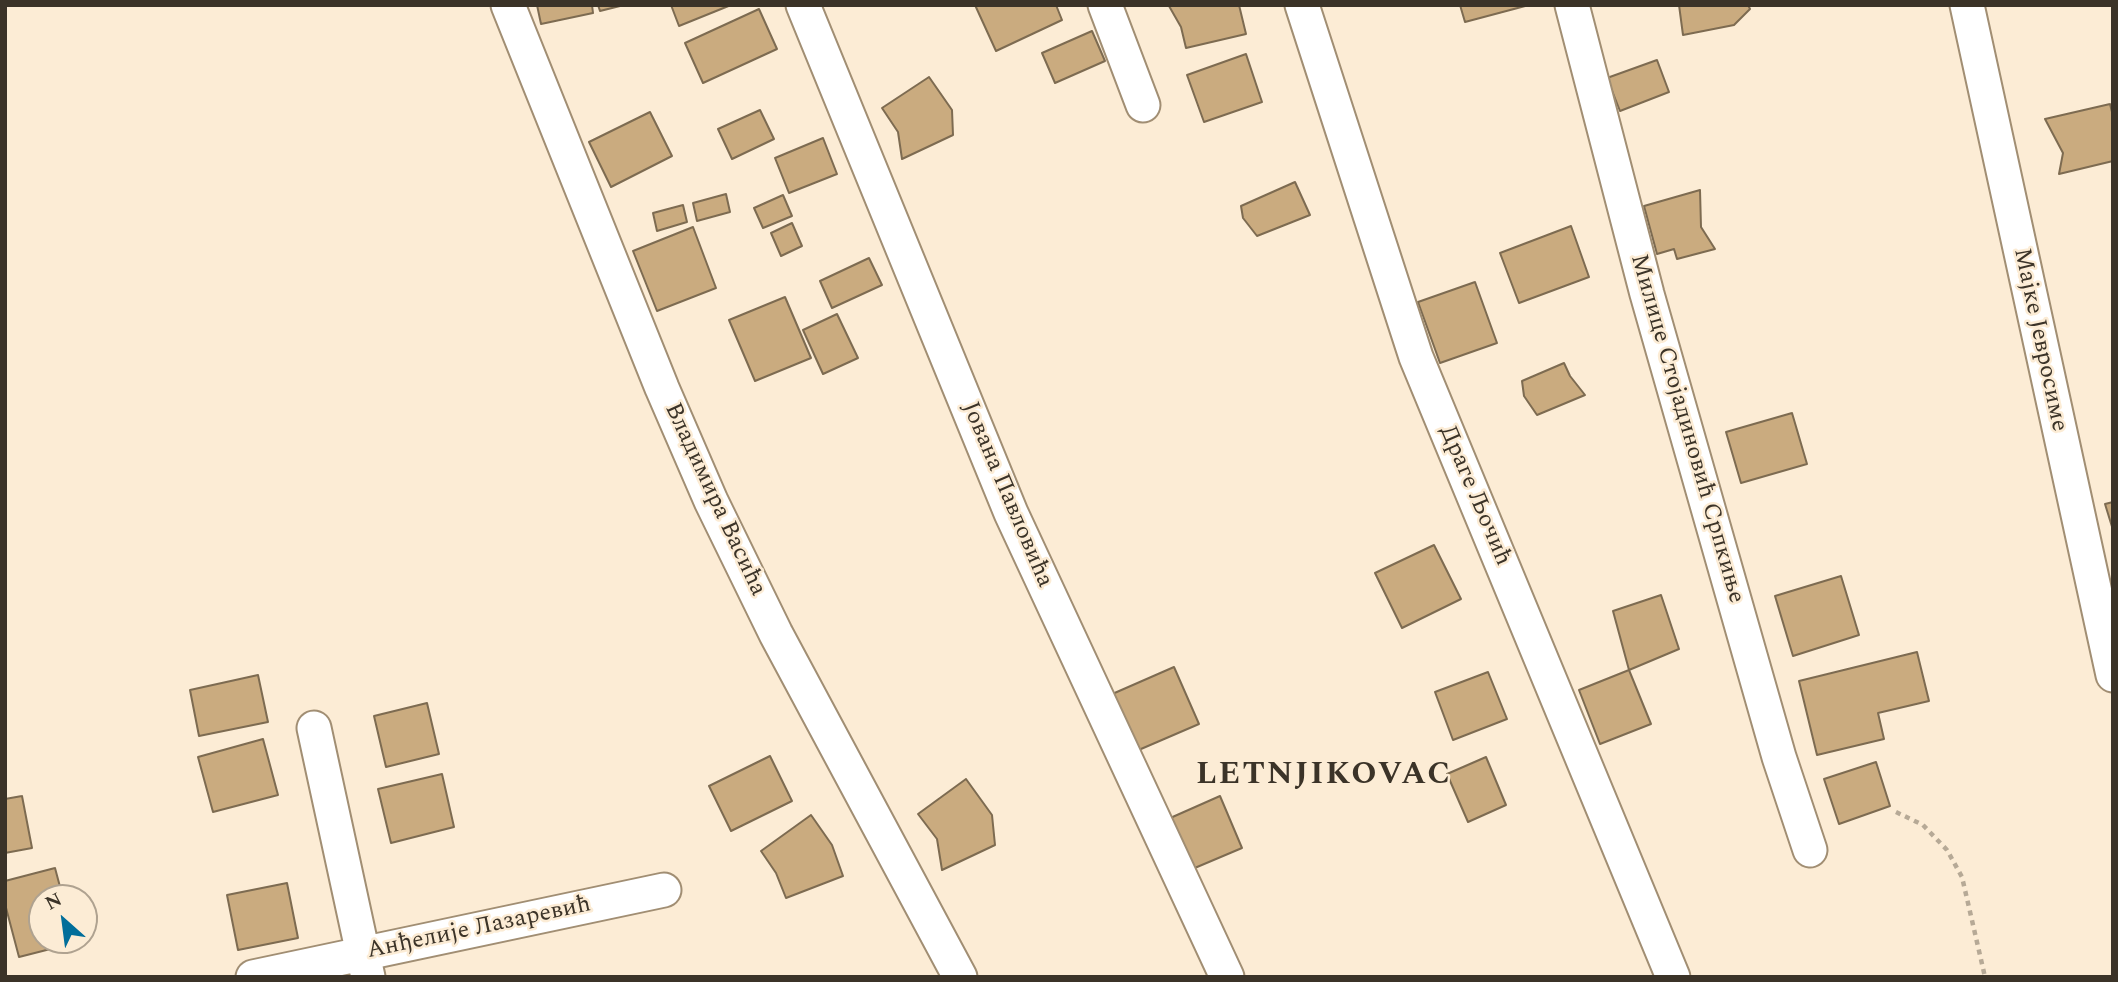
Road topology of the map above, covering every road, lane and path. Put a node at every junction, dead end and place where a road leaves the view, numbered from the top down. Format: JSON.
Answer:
{"nodes":[{"id":1,"x":508,"y":5,"type":"edge"},
{"id":2,"x":803,"y":5,"type":"edge"},
{"id":3,"x":1105,"y":5,"type":"edge"},
{"id":4,"x":1302,"y":5,"type":"edge"},
{"id":5,"x":1572,"y":5,"type":"edge"},
{"id":6,"x":1967,"y":5,"type":"edge"},
{"id":7,"x":1143,"y":105,"type":"dead end"},
{"id":8,"x":2113,"y":675,"type":"edge"},
{"id":9,"x":314,"y":728,"type":"dead end"},
{"id":10,"x":1896,"y":812,"type":"dead end"},
{"id":11,"x":1810,"y":850,"type":"dead end"},
{"id":12,"x":664,"y":890,"type":"dead end"},
{"id":13,"x":366,"y":965,"type":"edge"},
{"id":14,"x":253,"y":977,"type":"edge"},
{"id":15,"x":960,"y":977,"type":"edge"},
{"id":16,"x":1227,"y":977,"type":"edge"},
{"id":17,"x":1673,"y":977,"type":"edge"},
{"id":18,"x":1985,"y":977,"type":"edge"}],
"edges":[{"from":1,"to":15,"type":"street","name":"Владимира Васића"},
{"from":2,"to":16,"type":"street","name":"Јована Павловића"},
{"from":3,"to":7,"type":"street"},
{"from":4,"to":17,"type":"street","name":"Драге Љочић"},
{"from":5,"to":11,"type":"street","name":"Милице Стојадиновић Српкиње"},
{"from":6,"to":8,"type":"street","name":"Мајке Јевросиме"},
{"from":9,"to":13,"type":"street"},
{"from":10,"to":18,"type":"path"},
{"from":12,"to":13,"type":"street","name":"Анђелије Лазаревић"},
{"from":13,"to":14,"type":"street","name":"Анђелије Лазаревић"}]}
